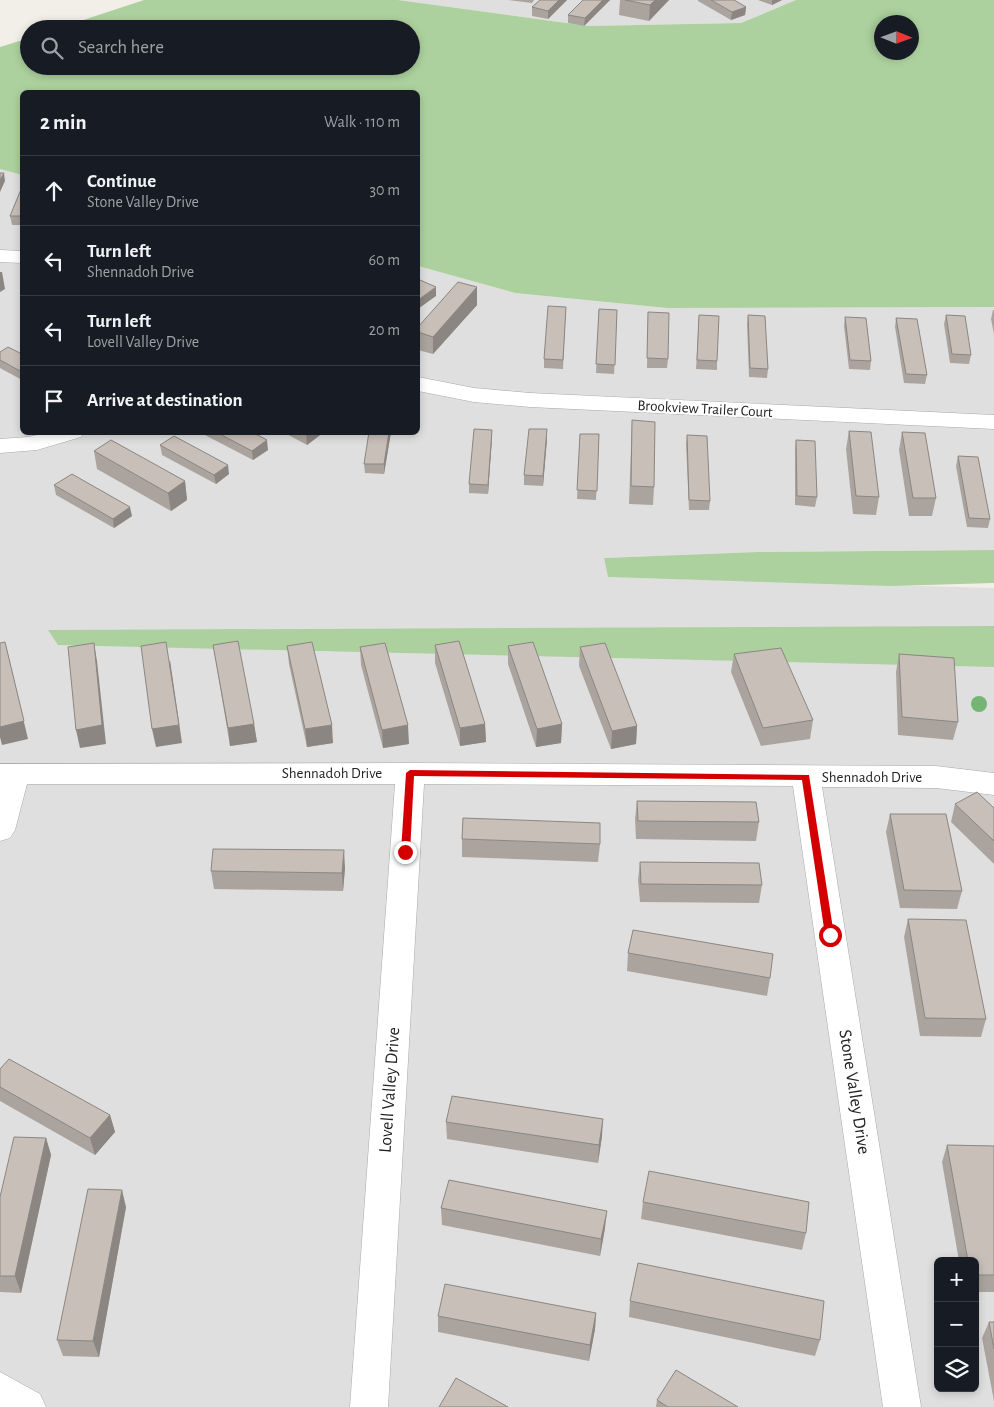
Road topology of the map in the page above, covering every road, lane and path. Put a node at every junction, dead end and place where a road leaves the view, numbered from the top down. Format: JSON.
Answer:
{"nodes":[{"id":1,"x":0,"y":256,"type":"edge"},
{"id":2,"x":20,"y":257,"type":"edge"},
{"id":3,"x":420,"y":384,"type":"edge"},
{"id":4,"x":994,"y":422,"type":"edge"},
{"id":5,"x":66,"y":435,"type":"edge"},
{"id":6,"x":0,"y":446,"type":"edge"},
{"id":7,"x":410,"y":773,"type":"junction"},
{"id":8,"x":8,"y":774,"type":"edge"},
{"id":9,"x":806,"y":777,"type":"junction"},
{"id":10,"x":994,"y":784,"type":"edge"},
{"id":11,"x":0,"y":830,"type":"edge"},
{"id":12,"x":0,"y":1390,"type":"edge"},
{"id":13,"x":27,"y":1407,"type":"edge"},
{"id":14,"x":369,"y":1407,"type":"edge"},
{"id":15,"x":902,"y":1407,"type":"edge"}],
"edges":[{"from":1,"to":2,"type":"street"},
{"from":3,"to":4,"type":"street","name":"Brookview Trailer Court"},
{"from":5,"to":6,"type":"street"},
{"from":7,"to":8,"type":"street","name":"Shennadoh Drive"},
{"from":7,"to":9,"type":"street","name":"Shennadoh Drive"},
{"from":7,"to":14,"type":"street","name":"Lovell Valley Drive"},
{"from":8,"to":11,"type":"street"},
{"from":9,"to":10,"type":"street","name":"Shennadoh Drive"},
{"from":9,"to":15,"type":"street","name":"Stone Valley Drive"},
{"from":12,"to":13,"type":"street"}]}
